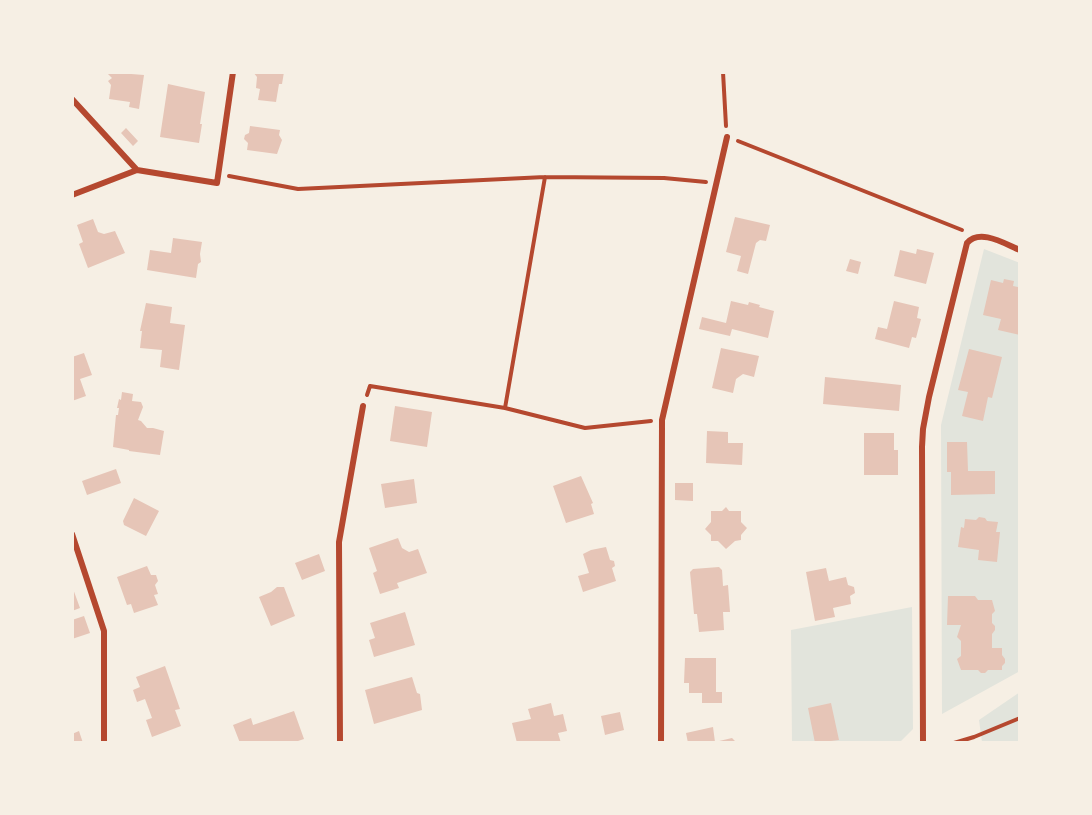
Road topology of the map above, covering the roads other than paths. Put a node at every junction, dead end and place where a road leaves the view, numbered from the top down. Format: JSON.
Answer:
{"nodes":[{"id":1,"x":233,"y":72,"type":"edge"},
{"id":2,"x":72,"y":99,"type":"edge"},
{"id":3,"x":727,"y":137,"type":"road end"},
{"id":4,"x":137,"y":170,"type":"junction"},
{"id":5,"x":72,"y":195,"type":"edge"},
{"id":6,"x":1020,"y":250,"type":"edge"},
{"id":7,"x":363,"y":406,"type":"road end"},
{"id":8,"x":72,"y":534,"type":"edge"},
{"id":9,"x":104,"y":743,"type":"edge"},
{"id":10,"x":340,"y":743,"type":"edge"},
{"id":11,"x":661,"y":743,"type":"edge"},
{"id":12,"x":923,"y":743,"type":"edge"}],
"edges":[{"from":1,"to":4,"type":"street"},
{"from":2,"to":4,"type":"street"},
{"from":3,"to":11,"type":"street"},
{"from":4,"to":5,"type":"street"},
{"from":6,"to":12,"type":"street"},
{"from":7,"to":10,"type":"street"},
{"from":8,"to":9,"type":"street"}]}
